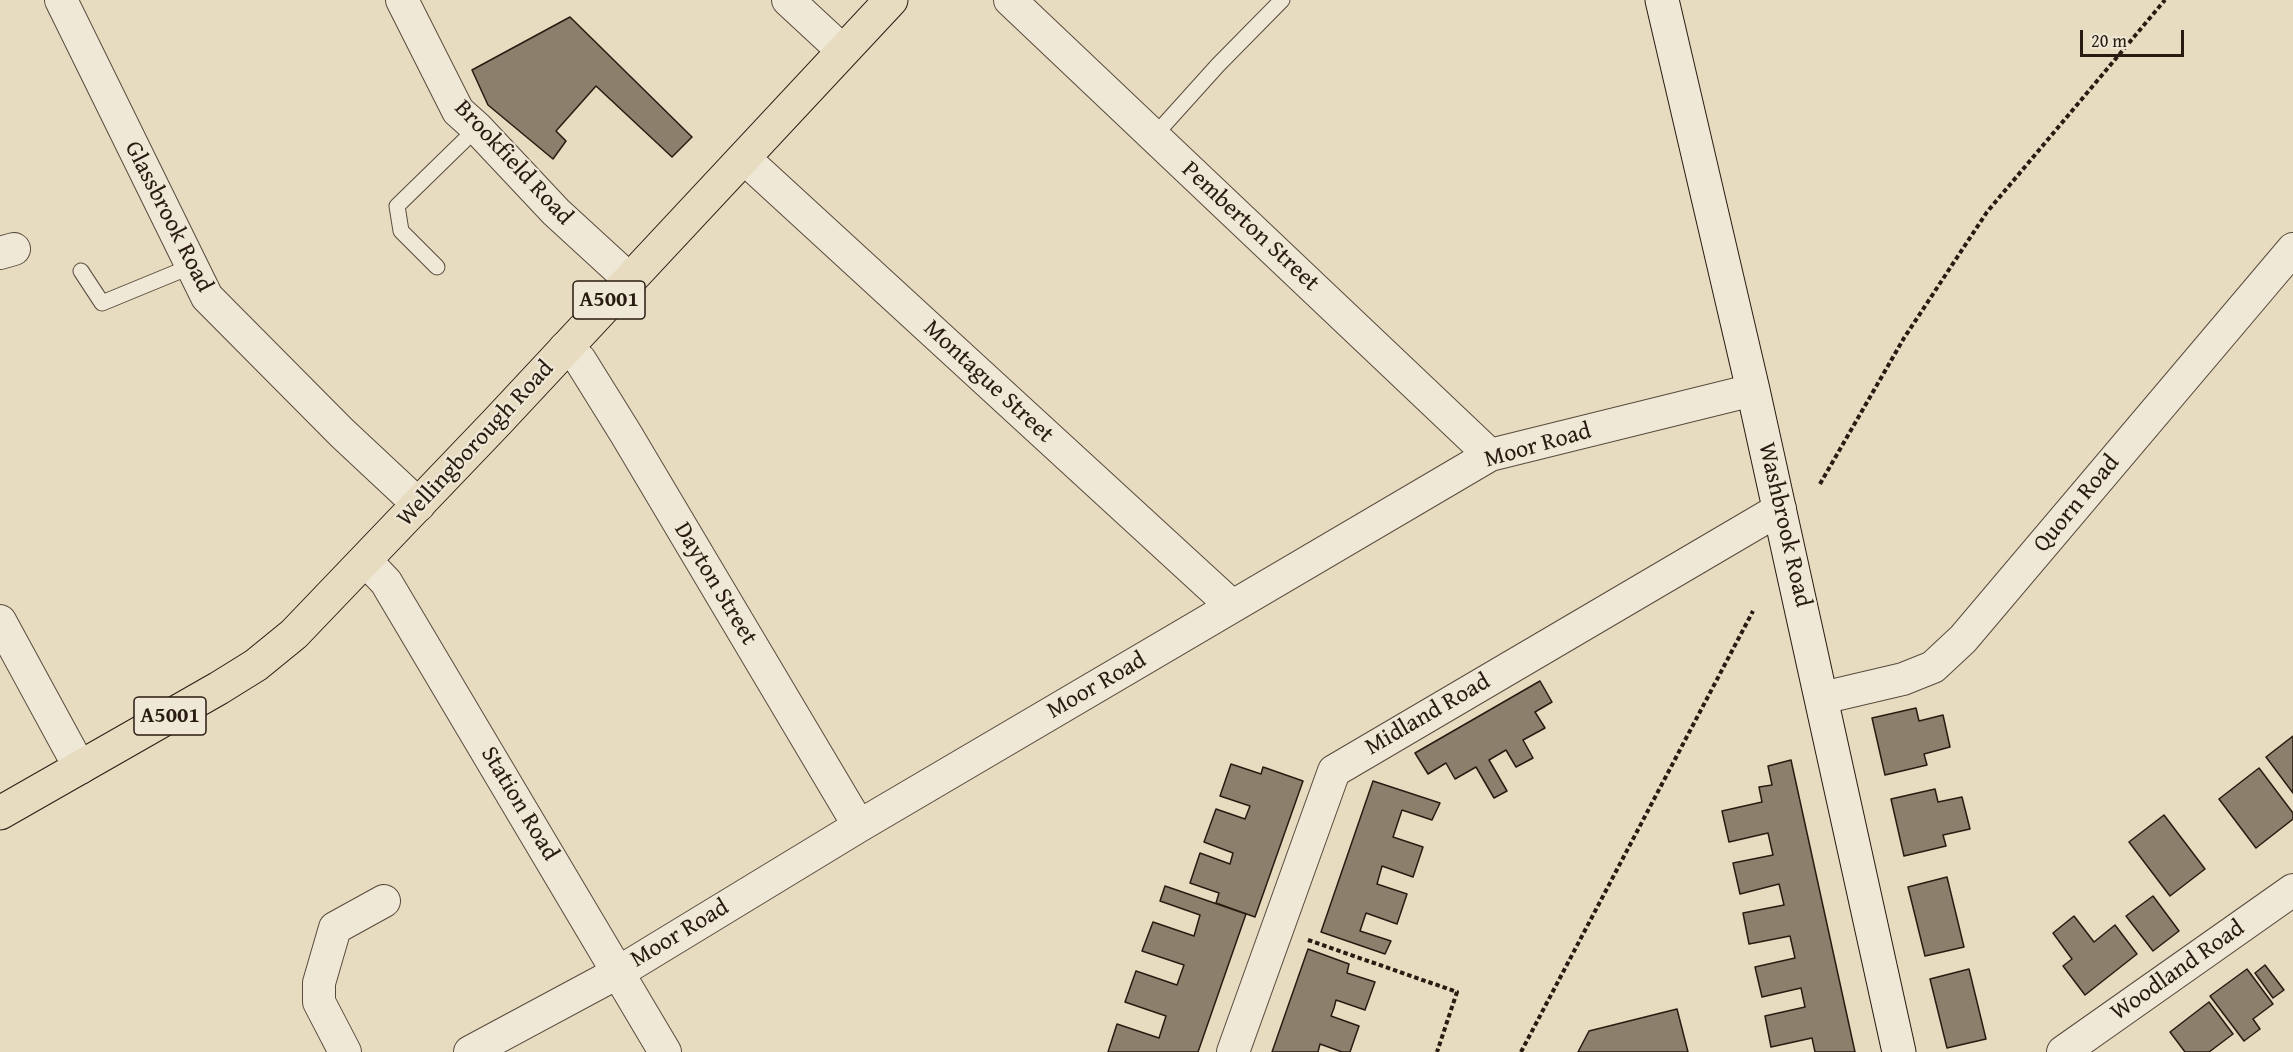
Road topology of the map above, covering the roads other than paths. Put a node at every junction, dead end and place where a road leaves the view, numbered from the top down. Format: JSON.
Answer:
{"nodes":[{"id":1,"x":61,"y":0,"type":"edge"},
{"id":2,"x":402,"y":0,"type":"edge"},
{"id":3,"x":789,"y":0,"type":"edge"},
{"id":4,"x":891,"y":0,"type":"edge"},
{"id":5,"x":1010,"y":0,"type":"edge"},
{"id":6,"x":1282,"y":0,"type":"edge"},
{"id":7,"x":1662,"y":0,"type":"edge"},
{"id":8,"x":843,"y":51,"type":"junction"},
{"id":9,"x":477,"y":128,"type":"junction"},
{"id":10,"x":1154,"y":136,"type":"junction"},
{"id":11,"x":744,"y":158,"type":"junction"},
{"id":12,"x":2293,"y":249,"type":"edge"},
{"id":13,"x":192,"y":266,"type":"junction"},
{"id":14,"x":437,"y":267,"type":"dead end"},
{"id":15,"x":81,"y":272,"type":"dead end"},
{"id":16,"x":629,"y":279,"type":"junction"},
{"id":17,"x":565,"y":348,"type":"junction"},
{"id":18,"x":1753,"y":390,"type":"junction"},
{"id":19,"x":1490,"y":454,"type":"junction"},
{"id":20,"x":419,"y":505,"type":"junction"},
{"id":21,"x":1779,"y":508,"type":"junction"},
{"id":22,"x":366,"y":561,"type":"junction"},
{"id":23,"x":1232,"y":606,"type":"junction"},
{"id":24,"x":0,"y":621,"type":"edge"},
{"id":25,"x":1822,"y":698,"type":"junction"},
{"id":26,"x":81,"y":768,"type":"junction"},
{"id":27,"x":0,"y":813,"type":"edge"},
{"id":28,"x":859,"y":826,"type":"junction"},
{"id":29,"x":2293,"y":890,"type":"edge"},
{"id":30,"x":384,"y":902,"type":"dead end"},
{"id":31,"x":619,"y":972,"type":"junction"},
{"id":32,"x":345,"y":1052,"type":"edge"},
{"id":33,"x":470,"y":1052,"type":"edge"},
{"id":34,"x":665,"y":1052,"type":"edge"},
{"id":35,"x":1233,"y":1052,"type":"edge"},
{"id":36,"x":1899,"y":1052,"type":"edge"},
{"id":37,"x":2063,"y":1052,"type":"edge"}],
"edges":[{"from":1,"to":13,"type":"street","name":"Glassbrook Road"},
{"from":2,"to":9,"type":"street","name":"Brookfield Road"},
{"from":3,"to":8,"type":"street"},
{"from":4,"to":8,"type":"main road","name":"Wellingborough Road","number":"A5001"},
{"from":5,"to":10,"type":"street","name":"Pemberton Street"},
{"from":6,"to":10,"type":"lane"},
{"from":7,"to":18,"type":"main road","name":"Washbrook Road"},
{"from":8,"to":11,"type":"main road","name":"Wellingborough Road","number":"A5001"},
{"from":9,"to":14,"type":"lane"},
{"from":9,"to":16,"type":"street","name":"Brookfield Road"},
{"from":10,"to":19,"type":"street","name":"Pemberton Street"},
{"from":11,"to":16,"type":"main road","name":"Wellingborough Road","number":"A5001"},
{"from":11,"to":23,"type":"street","name":"Montague Street"},
{"from":12,"to":25,"type":"street","name":"Quorn Road"},
{"from":13,"to":15,"type":"lane"},
{"from":13,"to":20,"type":"street","name":"Glassbrook Road"},
{"from":16,"to":17,"type":"main road","name":"Wellingborough Road","number":"A5001"},
{"from":17,"to":20,"type":"main road","name":"Wellingborough Road","number":"A5001"},
{"from":17,"to":28,"type":"street","name":"Dayton Street"},
{"from":18,"to":19,"type":"street","name":"Moor Road"},
{"from":18,"to":21,"type":"main road","name":"Washbrook Road"},
{"from":19,"to":23,"type":"street","name":"Moor Road"},
{"from":20,"to":22,"type":"main road","name":"Wellingborough Road","number":"A5001"},
{"from":21,"to":25,"type":"main road","name":"Washbrook Road"},
{"from":21,"to":35,"type":"street","name":"Midland Road"},
{"from":22,"to":26,"type":"main road","name":"Wellingborough Road","number":"A5001"},
{"from":22,"to":31,"type":"street","name":"Station Road"},
{"from":23,"to":28,"type":"street","name":"Moor Road"},
{"from":24,"to":26,"type":"street"},
{"from":25,"to":36,"type":"main road","name":"Washbrook Road"},
{"from":26,"to":27,"type":"main road","name":"Wellingborough Road","number":"A5001"},
{"from":28,"to":31,"type":"street","name":"Moor Road"},
{"from":29,"to":37,"type":"street","name":"Woodland Road"},
{"from":30,"to":32,"type":"street"},
{"from":31,"to":33,"type":"street","name":"Moor Road"},
{"from":31,"to":34,"type":"street","name":"Station Road"}]}
